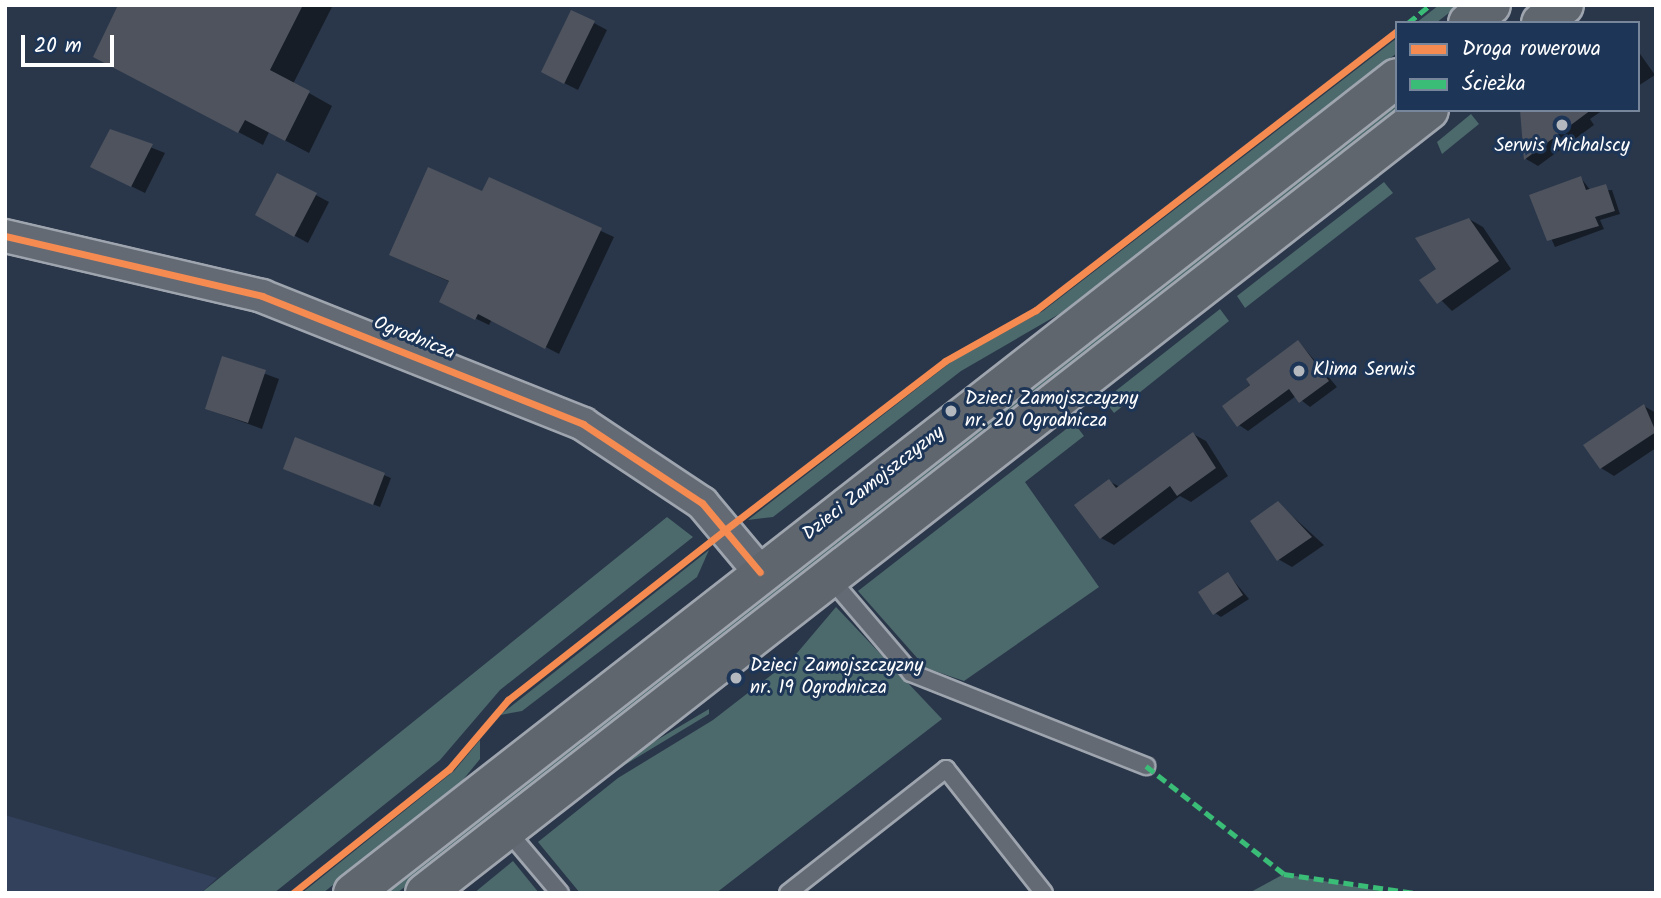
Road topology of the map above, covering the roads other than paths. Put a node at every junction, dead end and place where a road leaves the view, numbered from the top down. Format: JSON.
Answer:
{"nodes":[{"id":1,"x":1491,"y":5,"type":"edge"},
{"id":2,"x":1564,"y":5,"type":"edge"},
{"id":3,"x":1471,"y":21,"type":"edge"},
{"id":4,"x":1544,"y":21,"type":"edge"},
{"id":5,"x":1395,"y":80,"type":"edge"},
{"id":6,"x":1426,"y":112,"type":"edge"},
{"id":7,"x":5,"y":236,"type":"edge"},
{"id":8,"x":760,"y":572,"type":"junction"},
{"id":9,"x":829,"y":577,"type":"junction"},
{"id":10,"x":1146,"y":766,"type":"dead end"},
{"id":11,"x":505,"y":828,"type":"junction"},
{"id":12,"x":353,"y":893,"type":"edge"},
{"id":13,"x":425,"y":893,"type":"edge"},
{"id":14,"x":560,"y":893,"type":"edge"},
{"id":15,"x":788,"y":893,"type":"edge"},
{"id":16,"x":1044,"y":893,"type":"edge"}],
"edges":[{"from":1,"to":3,"type":"main road"},
{"from":2,"to":4,"type":"main road"},
{"from":5,"to":8,"type":"main road","name":"Dzieci Zamojszczyzny"},
{"from":6,"to":9,"type":"main road"},
{"from":7,"to":8,"type":"street","name":"Ogrodnicza"},
{"from":8,"to":12,"type":"main road","name":"Dzieci Zamojszczyzny"},
{"from":9,"to":10,"type":"lane"},
{"from":9,"to":11,"type":"main road"},
{"from":11,"to":13,"type":"main road"},
{"from":11,"to":14,"type":"lane"},
{"from":15,"to":16,"type":"lane"}]}
